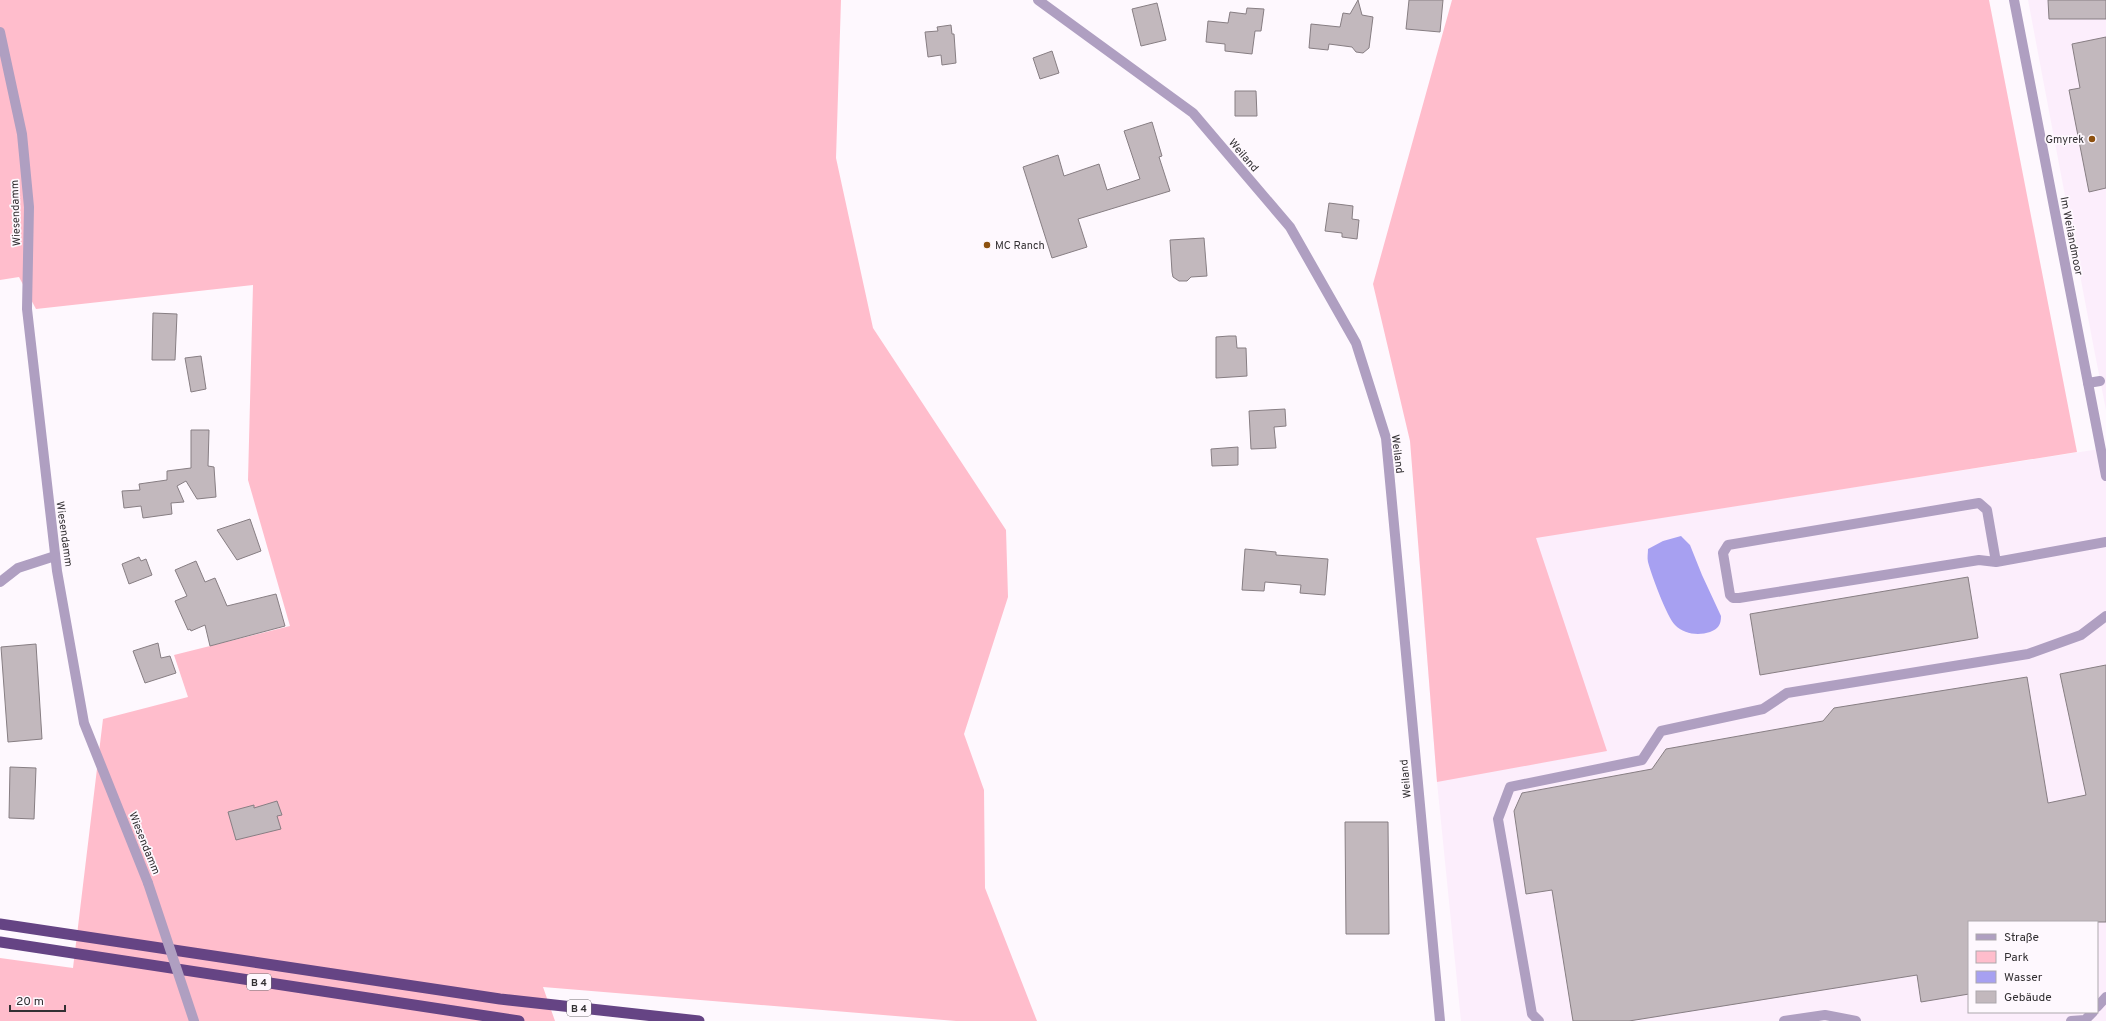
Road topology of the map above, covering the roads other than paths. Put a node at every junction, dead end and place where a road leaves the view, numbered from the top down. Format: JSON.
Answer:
{"nodes":[{"id":1,"x":1038,"y":0,"type":"edge"},
{"id":2,"x":2014,"y":0,"type":"edge"},
{"id":3,"x":0,"y":32,"type":"edge"},
{"id":4,"x":2100,"y":381,"type":"dead end"},
{"id":5,"x":2088,"y":383,"type":"junction"},
{"id":6,"x":2106,"y":476,"type":"edge"},
{"id":7,"x":2106,"y":542,"type":"edge"},
{"id":8,"x":55,"y":556,"type":"junction"},
{"id":9,"x":1996,"y":562,"type":"junction"},
{"id":10,"x":0,"y":582,"type":"edge"},
{"id":11,"x":2106,"y":616,"type":"edge"},
{"id":12,"x":0,"y":924,"type":"edge"},
{"id":13,"x":0,"y":942,"type":"edge"},
{"id":14,"x":2106,"y":997,"type":"edge"},
{"id":15,"x":2098,"y":1006,"type":"edge"},
{"id":16,"x":2091,"y":1013,"type":"edge"},
{"id":17,"x":194,"y":1021,"type":"edge"},
{"id":18,"x":519,"y":1021,"type":"edge"},
{"id":19,"x":699,"y":1021,"type":"edge"},
{"id":20,"x":1440,"y":1021,"type":"edge"},
{"id":21,"x":1539,"y":1021,"type":"edge"},
{"id":22,"x":1784,"y":1021,"type":"edge"},
{"id":23,"x":1856,"y":1021,"type":"edge"},
{"id":24,"x":2071,"y":1021,"type":"edge"}],
"edges":[{"from":1,"to":20,"type":"street","name":"Weiland"},
{"from":2,"to":5,"type":"street","name":"Im Weilandmoor"},
{"from":3,"to":8,"type":"street","name":"Wiesendamm"},
{"from":4,"to":5,"type":"street"},
{"from":5,"to":6,"type":"street","name":"Im Weilandmoor"},
{"from":7,"to":9,"type":"street"},
{"from":8,"to":10,"type":"street"},
{"from":8,"to":17,"type":"street","name":"Wiesendamm","bridge":true},
{"from":9,"to":9,"type":"street"},
{"from":11,"to":21,"type":"street"},
{"from":12,"to":19,"type":"highway","number":"B 4"},
{"from":13,"to":18,"type":"highway","number":"B 4"},
{"from":14,"to":15,"type":"street"},
{"from":16,"to":24,"type":"street"},
{"from":22,"to":23,"type":"street"}]}
